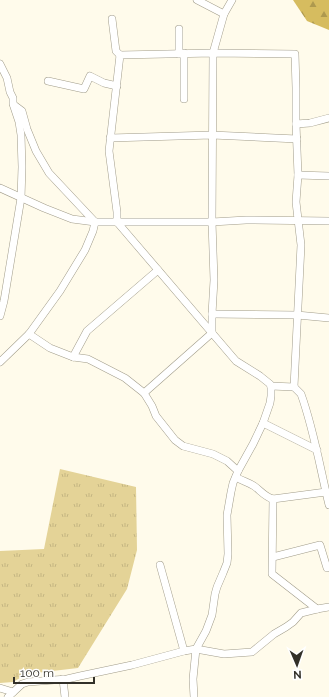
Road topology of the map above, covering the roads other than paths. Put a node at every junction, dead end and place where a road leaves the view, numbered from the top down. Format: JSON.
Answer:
{"nodes":[{"id":1,"x":232,"y":0,"type":"edge"},
{"id":2,"x":199,"y":1,"type":"edge"},
{"id":3,"x":224,"y":14,"type":"junction"},
{"id":4,"x":112,"y":19,"type":"dead end"},
{"id":5,"x":179,"y":29,"type":"dead end"},
{"id":6,"x":213,"y":53,"type":"junction"},
{"id":7,"x":120,"y":54,"type":"junction"},
{"id":8,"x":182,"y":54,"type":"junction"},
{"id":9,"x":0,"y":64,"type":"edge"},
{"id":10,"x":48,"y":81,"type":"dead end"},
{"id":11,"x":117,"y":86,"type":"junction"},
{"id":12,"x":184,"y":99,"type":"dead end"},
{"id":13,"x":13,"y":104,"type":"junction"},
{"id":14,"x":329,"y":118,"type":"edge"},
{"id":15,"x":296,"y":124,"type":"junction"},
{"id":16,"x":212,"y":136,"type":"junction"},
{"id":17,"x":110,"y":138,"type":"junction"},
{"id":18,"x":297,"y":139,"type":"junction"},
{"id":19,"x":298,"y":176,"type":"junction"},
{"id":20,"x":329,"y":176,"type":"edge"},
{"id":21,"x":0,"y":188,"type":"edge"},
{"id":22,"x":22,"y":198,"type":"junction"},
{"id":23,"x":298,"y":221,"type":"junction"},
{"id":24,"x":329,"y":221,"type":"edge"},
{"id":25,"x":95,"y":222,"type":"junction"},
{"id":26,"x":116,"y":222,"type":"junction"},
{"id":27,"x":212,"y":222,"type":"junction"},
{"id":28,"x":158,"y":270,"type":"junction"},
{"id":29,"x":212,"y":314,"type":"junction"},
{"id":30,"x":297,"y":315,"type":"junction"},
{"id":31,"x":0,"y":316,"type":"edge"},
{"id":32,"x":329,"y":318,"type":"edge"},
{"id":33,"x":212,"y":333,"type":"junction"},
{"id":34,"x":29,"y":334,"type":"junction"},
{"id":35,"x":73,"y":357,"type":"junction"},
{"id":36,"x":0,"y":362,"type":"edge"},
{"id":37,"x":271,"y":386,"type":"junction"},
{"id":38,"x":294,"y":387,"type":"junction"},
{"id":39,"x":144,"y":393,"type":"junction"},
{"id":40,"x":262,"y":423,"type":"junction"},
{"id":41,"x":317,"y":450,"type":"junction"},
{"id":42,"x":237,"y":474,"type":"junction"},
{"id":43,"x":325,"y":475,"type":"edge"},
{"id":44,"x":326,"y":492,"type":"junction"},
{"id":45,"x":273,"y":499,"type":"junction"},
{"id":46,"x":329,"y":505,"type":"edge"},
{"id":47,"x":273,"y":557,"type":"junction"},
{"id":48,"x":160,"y":566,"type":"dead end"},
{"id":49,"x":327,"y":568,"type":"dead end"},
{"id":50,"x":329,"y":607,"type":"edge"},
{"id":51,"x":317,"y":609,"type":"junction"},
{"id":52,"x":196,"y":650,"type":"junction"},
{"id":53,"x":184,"y":651,"type":"junction"},
{"id":54,"x":63,"y":679,"type":"junction"},
{"id":55,"x":0,"y":688,"type":"edge"},
{"id":56,"x":11,"y":694,"type":"edge"},
{"id":57,"x":65,"y":697,"type":"edge"},
{"id":58,"x":194,"y":697,"type":"edge"}],
"edges":[{"from":1,"to":3,"type":"street"},
{"from":2,"to":3,"type":"street"},
{"from":3,"to":6,"type":"street"},
{"from":4,"to":7,"type":"street"},
{"from":5,"to":8,"type":"street"},
{"from":6,"to":8,"type":"street"},
{"from":6,"to":15,"type":"street"},
{"from":6,"to":16,"type":"street"},
{"from":7,"to":8,"type":"street"},
{"from":7,"to":11,"type":"street"},
{"from":8,"to":12,"type":"street"},
{"from":9,"to":13,"type":"street"},
{"from":10,"to":11,"type":"street"},
{"from":11,"to":17,"type":"street"},
{"from":13,"to":22,"type":"street"},
{"from":13,"to":25,"type":"street"},
{"from":14,"to":15,"type":"street"},
{"from":15,"to":18,"type":"street"},
{"from":16,"to":17,"type":"street"},
{"from":16,"to":18,"type":"street"},
{"from":16,"to":27,"type":"street"},
{"from":17,"to":26,"type":"street"},
{"from":18,"to":19,"type":"street"},
{"from":19,"to":20,"type":"street"},
{"from":19,"to":23,"type":"street"},
{"from":21,"to":22,"type":"street"},
{"from":22,"to":25,"type":"street"},
{"from":22,"to":31,"type":"street"},
{"from":23,"to":24,"type":"street"},
{"from":23,"to":27,"type":"street"},
{"from":23,"to":30,"type":"street"},
{"from":25,"to":26,"type":"street"},
{"from":25,"to":34,"type":"street"},
{"from":26,"to":27,"type":"street"},
{"from":26,"to":28,"type":"street"},
{"from":27,"to":29,"type":"street"},
{"from":28,"to":33,"type":"street"},
{"from":28,"to":35,"type":"street"},
{"from":29,"to":30,"type":"street"},
{"from":29,"to":33,"type":"street"},
{"from":30,"to":32,"type":"street"},
{"from":30,"to":38,"type":"street"},
{"from":33,"to":37,"type":"street"},
{"from":33,"to":39,"type":"street"},
{"from":34,"to":35,"type":"street"},
{"from":34,"to":36,"type":"street"},
{"from":35,"to":39,"type":"street"},
{"from":37,"to":38,"type":"street"},
{"from":37,"to":40,"type":"street"},
{"from":38,"to":41,"type":"street"},
{"from":39,"to":42,"type":"street"},
{"from":40,"to":41,"type":"street"},
{"from":40,"to":42,"type":"street"},
{"from":41,"to":43,"type":"street"},
{"from":42,"to":45,"type":"street"},
{"from":42,"to":52,"type":"street"},
{"from":43,"to":44,"type":"street"},
{"from":44,"to":45,"type":"street"},
{"from":44,"to":46,"type":"street"},
{"from":45,"to":47,"type":"street"},
{"from":47,"to":49,"type":"street"},
{"from":47,"to":51,"type":"street"},
{"from":48,"to":53,"type":"street"},
{"from":50,"to":51,"type":"street"},
{"from":51,"to":52,"type":"street"},
{"from":52,"to":53,"type":"street"},
{"from":52,"to":58,"type":"street"},
{"from":53,"to":54,"type":"street"},
{"from":54,"to":56,"type":"street"},
{"from":54,"to":57,"type":"street"},
{"from":55,"to":56,"type":"street"}]}
